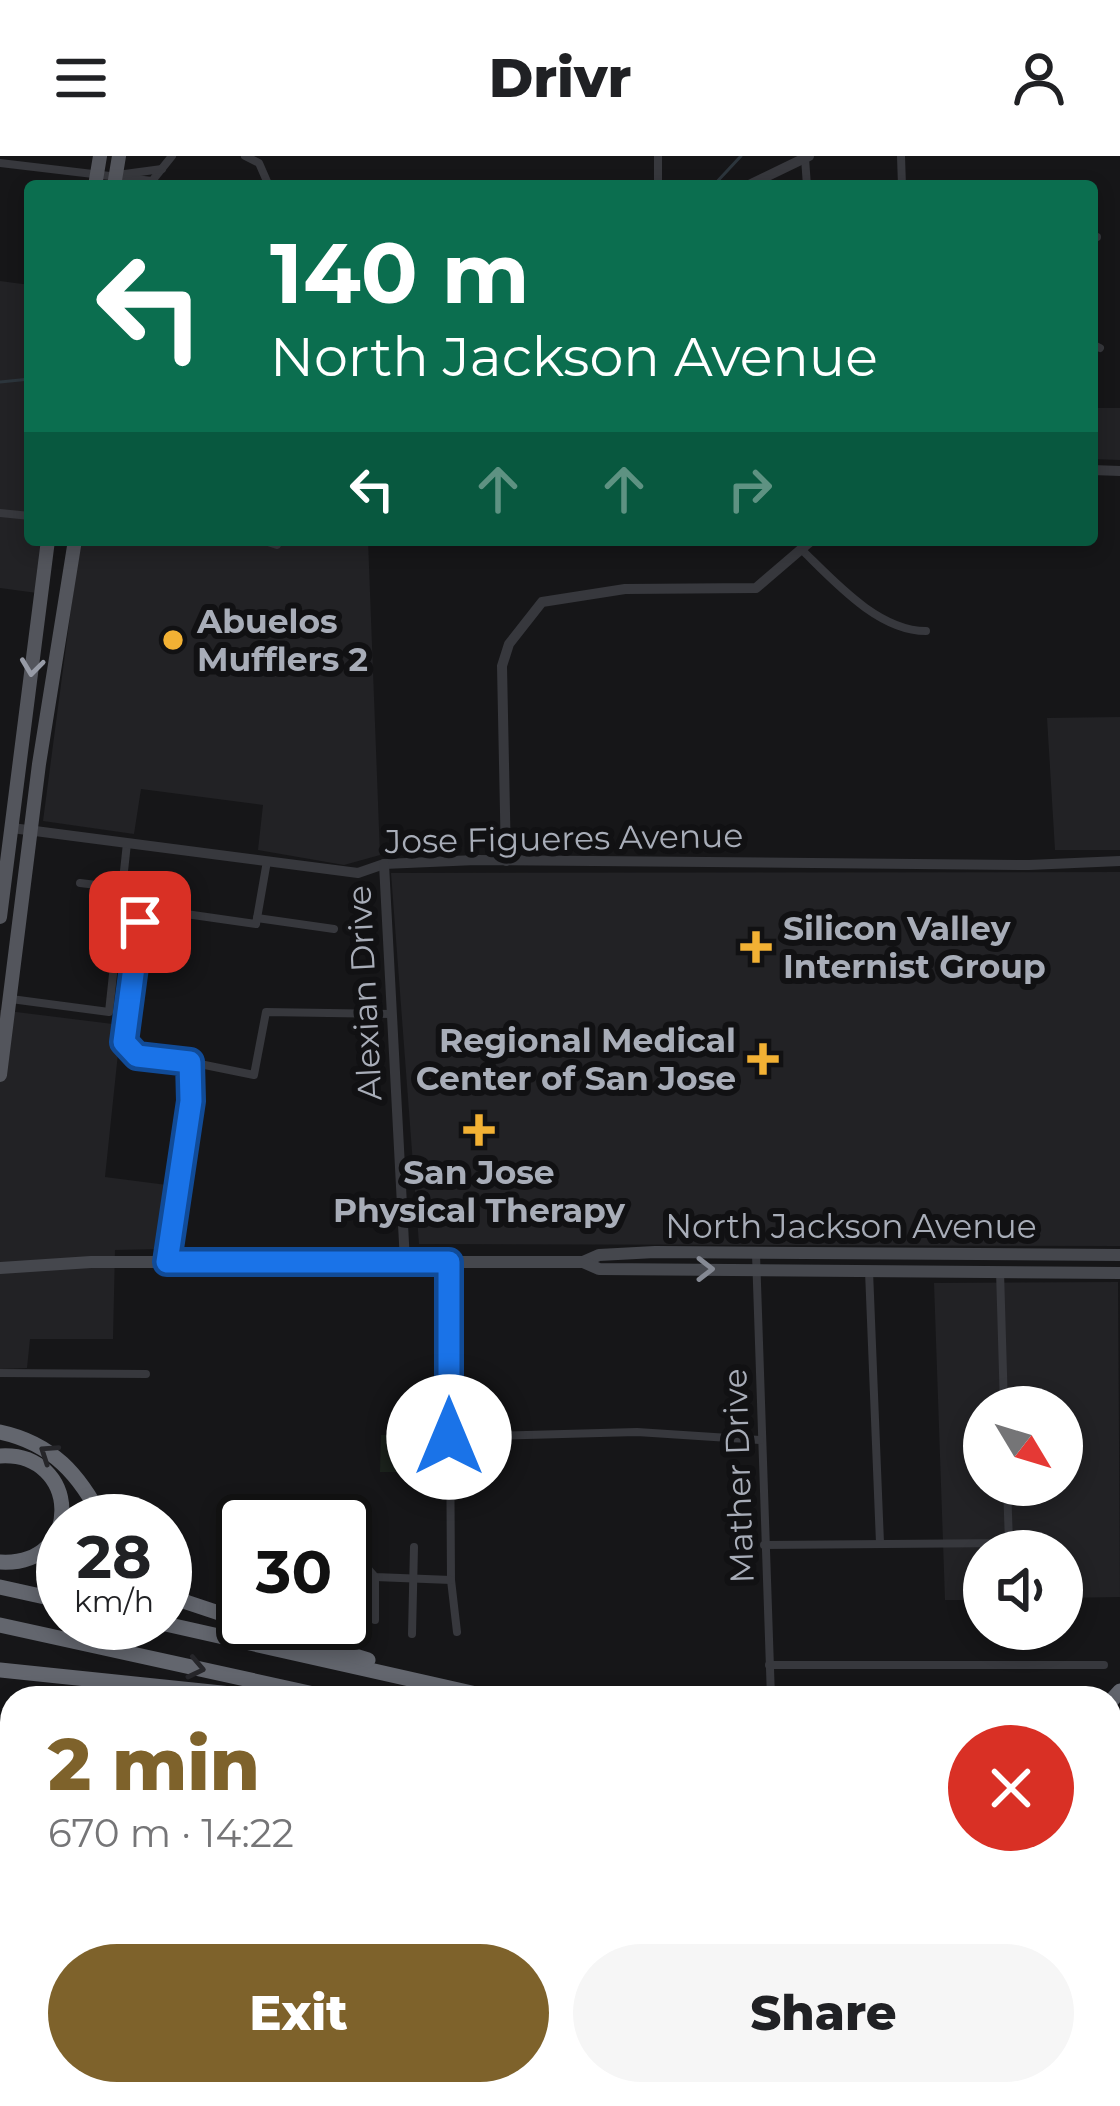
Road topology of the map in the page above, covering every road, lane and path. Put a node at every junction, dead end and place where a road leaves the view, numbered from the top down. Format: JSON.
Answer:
{"nodes":[{"id":1,"x":100,"y":156,"type":"edge"},
{"id":2,"x":172,"y":156,"type":"edge"},
{"id":3,"x":245,"y":156,"type":"edge"},
{"id":4,"x":807,"y":157,"type":"edge"},
{"id":5,"x":0,"y":164,"type":"edge"},
{"id":6,"x":96,"y":180,"type":"edge"},
{"id":7,"x":119,"y":180,"type":"edge"},
{"id":8,"x":266,"y":180,"type":"edge"},
{"id":9,"x":759,"y":180,"type":"edge"},
{"id":10,"x":47,"y":546,"type":"edge"},
{"id":11,"x":74,"y":546,"type":"edge"},
{"id":12,"x":806,"y":546,"type":"edge"},
{"id":13,"x":802,"y":550,"type":"junction"},
{"id":14,"x":926,"y":631,"type":"dead end"},
{"id":15,"x":12,"y":828,"type":"junction"},
{"id":16,"x":31,"y":831,"type":"junction"},
{"id":17,"x":127,"y":843,"type":"junction"},
{"id":18,"x":267,"y":861,"type":"junction"},
{"id":19,"x":506,"y":861,"type":"junction"},
{"id":20,"x":1120,"y":861,"type":"edge"},
{"id":21,"x":384,"y":864,"type":"junction"},
{"id":22,"x":80,"y":883,"type":"dead end"},
{"id":23,"x":122,"y":888,"type":"junction"},
{"id":24,"x":0,"y":917,"type":"edge"},
{"id":25,"x":257,"y":918,"type":"junction"},
{"id":26,"x":334,"y":929,"type":"dead end"},
{"id":27,"x":9,"y":998,"type":"junction"},
{"id":28,"x":393,"y":1014,"type":"junction"},
{"id":29,"x":190,"y":1062,"type":"junction"},
{"id":30,"x":0,"y":1075,"type":"edge"},
{"id":31,"x":756,"y":1252,"type":"junction"},
{"id":32,"x":1007,"y":1254,"type":"junction"},
{"id":33,"x":1120,"y":1255,"type":"edge"},
{"id":34,"x":167,"y":1262,"type":"junction"},
{"id":35,"x":406,"y":1262,"type":"junction"},
{"id":36,"x":449,"y":1262,"type":"junction"},
{"id":37,"x":583,"y":1262,"type":"junction"},
{"id":38,"x":0,"y":1268,"type":"edge"},
{"id":39,"x":756,"y":1269,"type":"junction"},
{"id":40,"x":869,"y":1270,"type":"junction"},
{"id":41,"x":975,"y":1270,"type":"junction"},
{"id":42,"x":1000,"y":1270,"type":"junction"},
{"id":43,"x":1120,"y":1273,"type":"edge"},
{"id":44,"x":0,"y":1373,"type":"edge"},
{"id":45,"x":146,"y":1374,"type":"dead end"},
{"id":46,"x":1003,"y":1386,"type":"edge"},
{"id":47,"x":0,"y":1432,"type":"edge"},
{"id":48,"x":449,"y":1437,"type":"junction"},
{"id":49,"x":760,"y":1441,"type":"junction"},
{"id":50,"x":0,"y":1456,"type":"edge"},
{"id":51,"x":88,"y":1494,"type":"edge"},
{"id":52,"x":1008,"y":1506,"type":"edge"},
{"id":53,"x":880,"y":1543,"type":"junction"},
{"id":54,"x":764,"y":1544,"type":"junction"},
{"id":55,"x":414,"y":1547,"type":"dead end"},
{"id":56,"x":0,"y":1562,"type":"edge"},
{"id":57,"x":372,"y":1574,"type":"edge"},
{"id":58,"x":374,"y":1576,"type":"junction"},
{"id":59,"x":413,"y":1579,"type":"junction"},
{"id":60,"x":451,"y":1580,"type":"junction"},
{"id":61,"x":0,"y":1587,"type":"edge"},
{"id":62,"x":36,"y":1595,"type":"edge"},
{"id":63,"x":374,"y":1621,"type":"dead end"},
{"id":64,"x":0,"y":1629,"type":"edge"},
{"id":65,"x":192,"y":1630,"type":"edge"},
{"id":66,"x":457,"y":1632,"type":"dead end"},
{"id":67,"x":412,"y":1634,"type":"dead end"},
{"id":68,"x":335,"y":1650,"type":"edge"},
{"id":69,"x":769,"y":1665,"type":"junction"},
{"id":70,"x":1103,"y":1665,"type":"dead end"},
{"id":71,"x":0,"y":1670,"type":"edge"},
{"id":72,"x":154,"y":1686,"type":"edge"},
{"id":73,"x":278,"y":1686,"type":"edge"},
{"id":74,"x":439,"y":1686,"type":"edge"},
{"id":75,"x":449,"y":1686,"type":"edge"},
{"id":76,"x":770,"y":1686,"type":"edge"}],
"edges":[{"from":1,"to":6,"type":"main road"},
{"from":2,"to":7,"type":"street"},
{"from":3,"to":8,"type":"street"},
{"from":4,"to":9,"type":"street"},
{"from":5,"to":6,"type":"street"},
{"from":10,"to":15,"type":"main road","one_way":true},
{"from":11,"to":16,"type":"main road"},
{"from":12,"to":13,"type":"street"},
{"from":13,"to":14,"type":"street"},
{"from":13,"to":19,"type":"street"},
{"from":15,"to":16,"type":"street","name":"Jose Figueres Avenue"},
{"from":15,"to":24,"type":"main road"},
{"from":16,"to":17,"type":"street","name":"Jose Figueres Avenue"},
{"from":16,"to":27,"type":"main road"},
{"from":17,"to":18,"type":"street","name":"Jose Figueres Avenue"},
{"from":17,"to":23,"type":"street"},
{"from":18,"to":21,"type":"street","name":"Jose Figueres Avenue"},
{"from":18,"to":25,"type":"street"},
{"from":19,"to":20,"type":"street","name":"Jose Figueres Avenue"},
{"from":19,"to":21,"type":"street","name":"Jose Figueres Avenue"},
{"from":21,"to":28,"type":"street","name":"Alexian Drive"},
{"from":22,"to":23,"type":"street"},
{"from":23,"to":27,"type":"street"},
{"from":25,"to":26,"type":"street"},
{"from":25,"to":29,"type":"street"},
{"from":27,"to":30,"type":"main road"},
{"from":28,"to":29,"type":"street"},
{"from":28,"to":35,"type":"street","name":"Alexian Drive"},
{"from":29,"to":34,"type":"street"},
{"from":31,"to":32,"type":"main road","name":"North Jackson Avenue"},
{"from":31,"to":37,"type":"main road","name":"North Jackson Avenue"},
{"from":31,"to":39,"type":"street","name":"Mather Drive"},
{"from":32,"to":33,"type":"main road","name":"North Jackson Avenue"},
{"from":32,"to":41,"type":"main road"},
{"from":34,"to":35,"type":"main road","name":"North Jackson Avenue"},
{"from":34,"to":38,"type":"main road","name":"North Jackson Avenue"},
{"from":35,"to":36,"type":"main road","name":"North Jackson Avenue"},
{"from":36,"to":37,"type":"main road","name":"North Jackson Avenue"},
{"from":36,"to":48,"type":"street"},
{"from":37,"to":39,"type":"main road","name":"North Jackson Avenue","one_way":true},
{"from":39,"to":40,"type":"main road","name":"North Jackson Avenue"},
{"from":39,"to":49,"type":"street","name":"Mather Drive"},
{"from":40,"to":41,"type":"main road","name":"North Jackson Avenue"},
{"from":40,"to":53,"type":"street"},
{"from":41,"to":42,"type":"main road","name":"North Jackson Avenue"},
{"from":42,"to":43,"type":"main road","name":"North Jackson Avenue"},
{"from":42,"to":46,"type":"street"},
{"from":44,"to":45,"type":"street"},
{"from":51,"to":47,"type":"highway","one_way":true},
{"from":48,"to":49,"type":"street"},
{"from":48,"to":60,"type":"street"},
{"from":49,"to":54,"type":"street","name":"Mather Drive"},
{"from":50,"to":56,"type":"highway"},
{"from":52,"to":53,"type":"street"},
{"from":53,"to":54,"type":"street"},
{"from":54,"to":69,"type":"street","name":"Mather Drive"},
{"from":55,"to":59,"type":"street"},
{"from":57,"to":58,"type":"street"},
{"from":58,"to":59,"type":"street"},
{"from":58,"to":63,"type":"street"},
{"from":59,"to":60,"type":"street"},
{"from":59,"to":67,"type":"street"},
{"from":60,"to":66,"type":"street"},
{"from":61,"to":62,"type":"highway"},
{"from":64,"to":73,"type":"highway","one_way":true},
{"from":65,"to":74,"type":"highway"},
{"from":68,"to":75,"type":"highway"},
{"from":69,"to":70,"type":"street"},
{"from":69,"to":76,"type":"street","name":"Mather Drive"},
{"from":71,"to":72,"type":"highway"}]}
